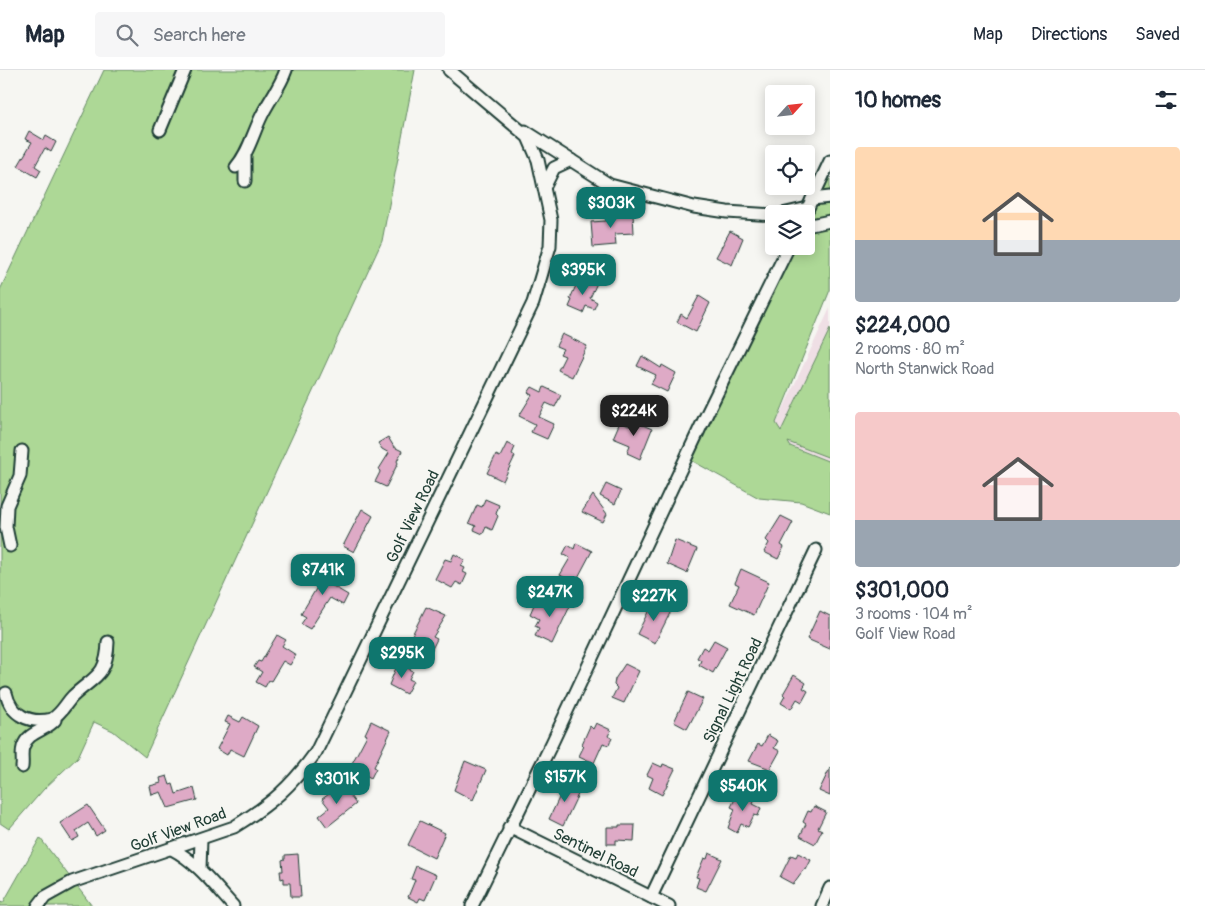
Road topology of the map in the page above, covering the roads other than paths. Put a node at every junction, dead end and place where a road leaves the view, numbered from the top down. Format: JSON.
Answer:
{"nodes":[{"id":1,"x":185,"y":70,"type":"edge"},
{"id":2,"x":284,"y":70,"type":"edge"},
{"id":3,"x":449,"y":70,"type":"edge"},
{"id":4,"x":278,"y":82,"type":"dead end"},
{"id":5,"x":513,"y":123,"type":"junction"},
{"id":6,"x":160,"y":130,"type":"dead end"},
{"id":7,"x":245,"y":156,"type":"junction"},
{"id":8,"x":570,"y":160,"type":"junction"},
{"id":9,"x":830,"y":161,"type":"edge"},
{"id":10,"x":236,"y":167,"type":"dead end"},
{"id":11,"x":245,"y":181,"type":"dead end"},
{"id":12,"x":545,"y":186,"type":"junction"},
{"id":13,"x":830,"y":197,"type":"edge"},
{"id":14,"x":809,"y":205,"type":"edge"},
{"id":15,"x":812,"y":205,"type":"edge"},
{"id":16,"x":765,"y":214,"type":"edge"},
{"id":17,"x":830,"y":221,"type":"edge"},
{"id":18,"x":815,"y":224,"type":"edge"},
{"id":19,"x":785,"y":255,"type":"edge"},
{"id":20,"x":22,"y":451,"type":"dead end"},
{"id":21,"x":10,"y":546,"type":"dead end"},
{"id":22,"x":816,"y":550,"type":"dead end"},
{"id":23,"x":108,"y":642,"type":"dead end"},
{"id":24,"x":6,"y":693,"type":"dead end"},
{"id":25,"x":56,"y":716,"type":"junction"},
{"id":26,"x":22,"y":768,"type":"dead end"},
{"id":27,"x":509,"y":828,"type":"junction"},
{"id":28,"x":201,"y":839,"type":"junction"},
{"id":29,"x":172,"y":849,"type":"junction"},
{"id":30,"x":200,"y":869,"type":"junction"},
{"id":31,"x":830,"y":888,"type":"edge"},
{"id":32,"x":651,"y":897,"type":"junction"},
{"id":33,"x":38,"y":906,"type":"edge"},
{"id":34,"x":233,"y":906,"type":"edge"},
{"id":35,"x":472,"y":906,"type":"edge"},
{"id":36,"x":670,"y":906,"type":"edge"},
{"id":37,"x":822,"y":906,"type":"edge"}],
"edges":[{"from":1,"to":6,"type":"street"},
{"from":2,"to":4,"type":"street"},
{"from":2,"to":7,"type":"street"},
{"from":3,"to":5,"type":"street","name":"Golf View Road"},
{"from":5,"to":8,"type":"street"},
{"from":5,"to":12,"type":"street","name":"Golf View Road"},
{"from":7,"to":10,"type":"street"},
{"from":7,"to":11,"type":"street"},
{"from":8,"to":12,"type":"street"},
{"from":8,"to":16,"type":"street"},
{"from":9,"to":14,"type":"street"},
{"from":12,"to":28,"type":"street","name":"Golf View Road"},
{"from":13,"to":15,"type":"street"},
{"from":17,"to":18,"type":"street"},
{"from":19,"to":27,"type":"street"},
{"from":20,"to":21,"type":"street"},
{"from":22,"to":32,"type":"street","name":"Signal Light Road"},
{"from":23,"to":25,"type":"street"},
{"from":24,"to":25,"type":"street"},
{"from":25,"to":26,"type":"street"},
{"from":27,"to":32,"type":"street","name":"Sentinel Road"},
{"from":27,"to":35,"type":"street"},
{"from":28,"to":29,"type":"street","name":"Golf View Road"},
{"from":28,"to":30,"type":"street"},
{"from":29,"to":30,"type":"street"},
{"from":29,"to":33,"type":"street","name":"Golf View Road"},
{"from":30,"to":34,"type":"street"},
{"from":31,"to":37,"type":"street"},
{"from":32,"to":36,"type":"street","name":"Sentinel Road"}]}
